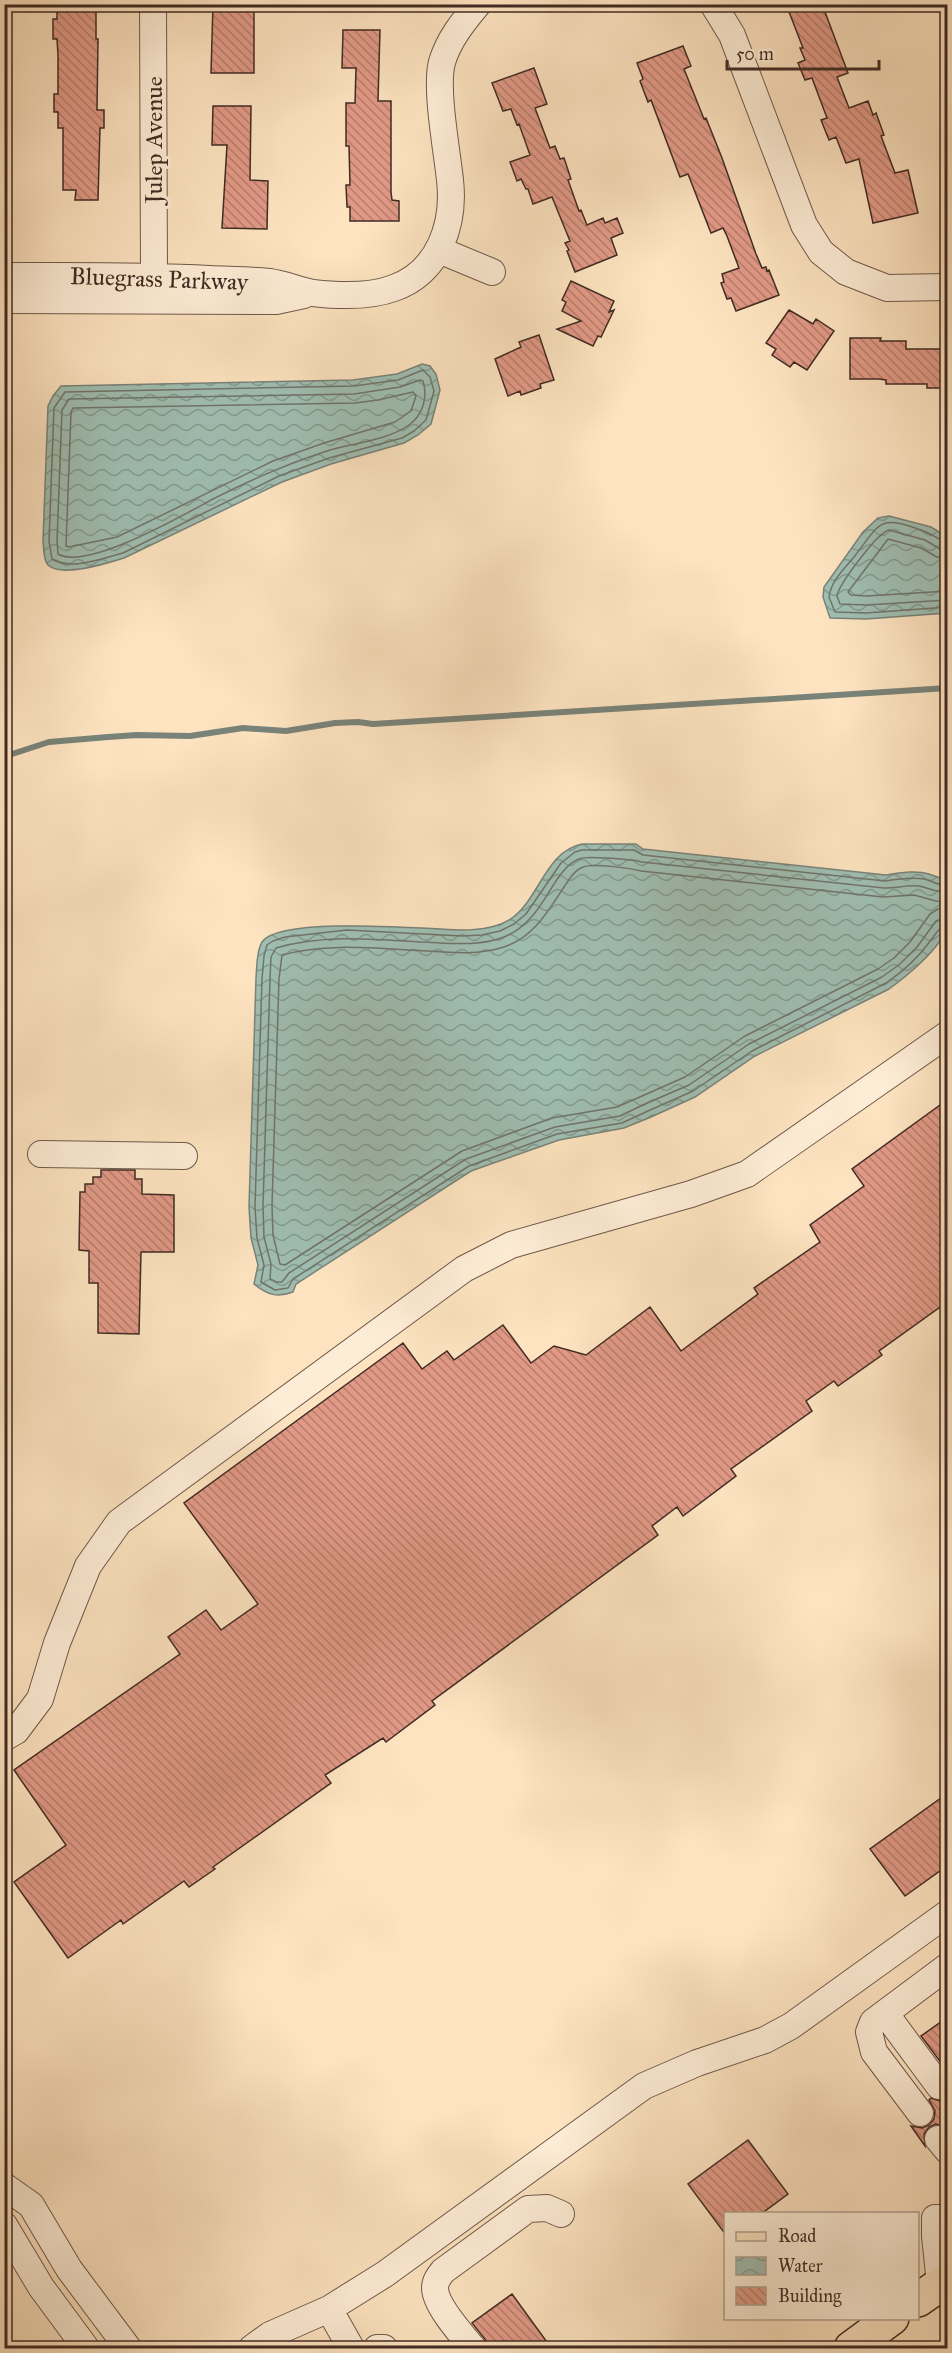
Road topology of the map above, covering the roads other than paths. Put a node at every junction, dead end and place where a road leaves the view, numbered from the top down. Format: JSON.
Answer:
{"nodes":[{"id":1,"x":153,"y":4,"type":"edge"},
{"id":2,"x":713,"y":4,"type":"edge"},
{"id":3,"x":470,"y":7,"type":"edge"},
{"id":4,"x":438,"y":250,"type":"junction"},
{"id":5,"x":492,"y":272,"type":"dead end"},
{"id":6,"x":4,"y":276,"type":"edge"},
{"id":7,"x":154,"y":276,"type":"junction"},
{"id":8,"x":948,"y":287,"type":"edge"},
{"id":9,"x":313,"y":293,"type":"junction"},
{"id":10,"x":4,"y":300,"type":"edge"},
{"id":11,"x":948,"y":1034,"type":"edge"},
{"id":12,"x":41,"y":1154,"type":"dead end"},
{"id":13,"x":184,"y":1156,"type":"dead end"},
{"id":14,"x":4,"y":1738,"type":"edge"},
{"id":15,"x":948,"y":1913,"type":"edge"},
{"id":16,"x":948,"y":1966,"type":"edge"},
{"id":17,"x":885,"y":2013,"type":"junction"},
{"id":18,"x":939,"y":2086,"type":"dead end"},
{"id":19,"x":920,"y":2113,"type":"dead end"},
{"id":20,"x":4,"y":2186,"type":"edge"},
{"id":21,"x":561,"y":2214,"type":"dead end"},
{"id":22,"x":948,"y":2218,"type":"edge"},
{"id":23,"x":4,"y":2225,"type":"edge"},
{"id":24,"x":935,"y":2288,"type":"edge"},
{"id":25,"x":329,"y":2309,"type":"junction"},
{"id":26,"x":891,"y":2320,"type":"edge"},
{"id":27,"x":86,"y":2349,"type":"edge"},
{"id":28,"x":128,"y":2349,"type":"edge"},
{"id":29,"x":252,"y":2349,"type":"edge"},
{"id":30,"x":351,"y":2349,"type":"edge"},
{"id":31,"x":377,"y":2349,"type":"edge"},
{"id":32,"x":384,"y":2349,"type":"edge"},
{"id":33,"x":473,"y":2349,"type":"edge"},
{"id":34,"x":851,"y":2349,"type":"edge"}],
"edges":[{"from":1,"to":7,"type":"street","name":"Julep Avenue"},
{"from":2,"to":8,"type":"street"},
{"from":3,"to":4,"type":"street","name":"Bluegrass Parkway"},
{"from":4,"to":5,"type":"street"},
{"from":4,"to":9,"type":"street","name":"Bluegrass Parkway"},
{"from":6,"to":7,"type":"street","name":"Bluegrass Parkway"},
{"from":7,"to":9,"type":"street","name":"Bluegrass Parkway"},
{"from":9,"to":10,"type":"street","name":"Bluegrass Parkway"},
{"from":11,"to":14,"type":"street"},
{"from":12,"to":13,"type":"street"},
{"from":15,"to":25,"type":"street"},
{"from":16,"to":17,"type":"street"},
{"from":17,"to":18,"type":"street"},
{"from":17,"to":19,"type":"street"},
{"from":20,"to":28,"type":"street"},
{"from":21,"to":33,"type":"street"},
{"from":22,"to":24,"type":"street"},
{"from":23,"to":27,"type":"street"},
{"from":25,"to":29,"type":"street"},
{"from":25,"to":30,"type":"street"},
{"from":26,"to":34,"type":"main road"},
{"from":31,"to":32,"type":"street"}]}
